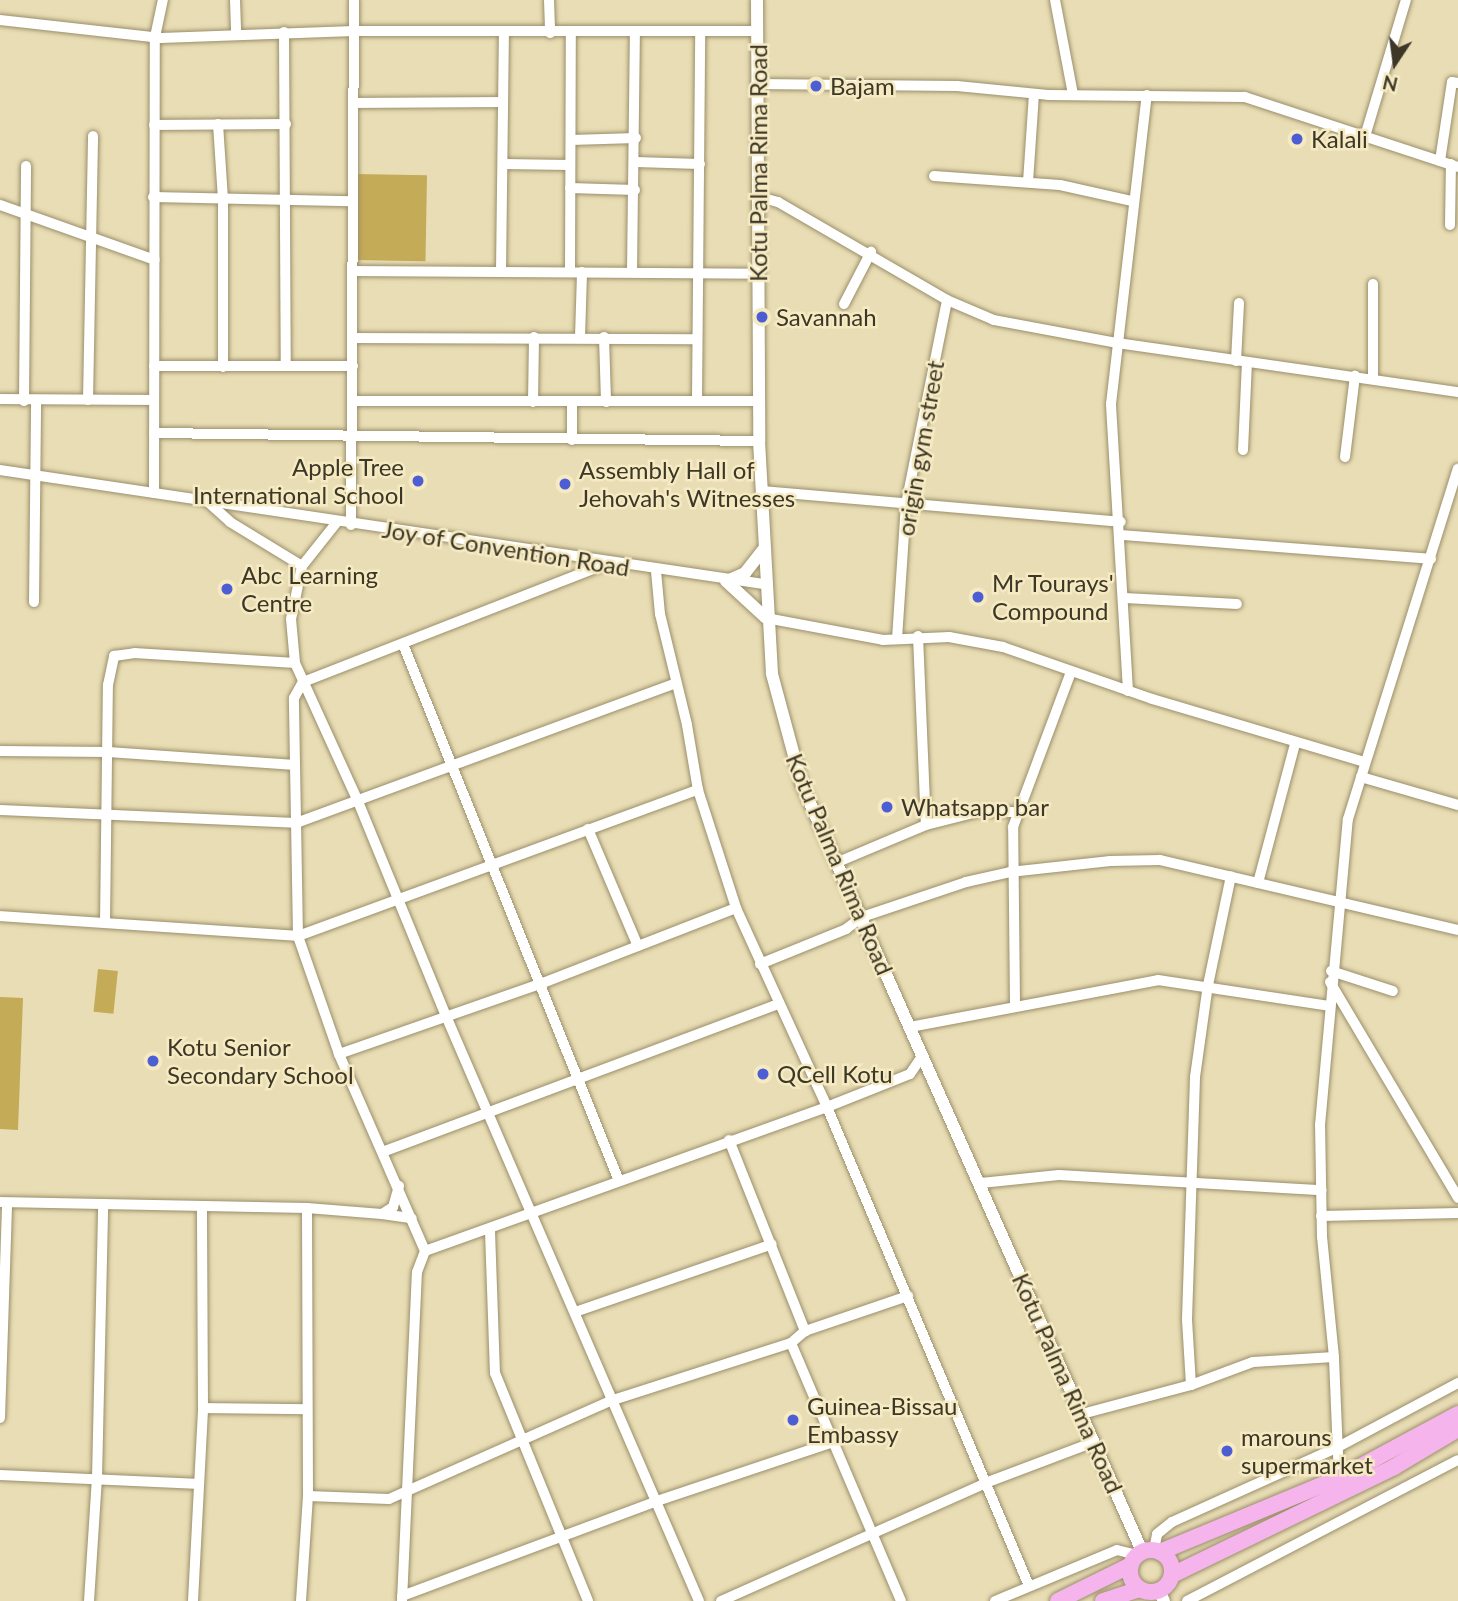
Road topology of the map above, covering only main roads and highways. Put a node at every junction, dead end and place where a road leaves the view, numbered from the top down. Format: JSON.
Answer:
{"nodes":[{"id":1,"x":1458,"y":1414,"type":"edge"},
{"id":2,"x":1458,"y":1429,"type":"edge"},
{"id":3,"x":1145,"y":1554,"type":"junction"},
{"id":4,"x":1172,"y":1575,"type":"junction"},
{"id":5,"x":1140,"y":1589,"type":"junction"},
{"id":6,"x":1162,"y":1596,"type":"edge"},
{"id":7,"x":1058,"y":1601,"type":"edge"},
{"id":8,"x":1103,"y":1601,"type":"edge"}],
"edges":[{"from":1,"to":3,"type":"main road"},
{"from":2,"to":4,"type":"main road"},
{"from":3,"to":4,"type":"main road"},
{"from":3,"to":5,"type":"main road"},
{"from":3,"to":7,"type":"main road"},
{"from":4,"to":6,"type":"main road"},
{"from":5,"to":6,"type":"main road"},
{"from":5,"to":8,"type":"main road"}]}
